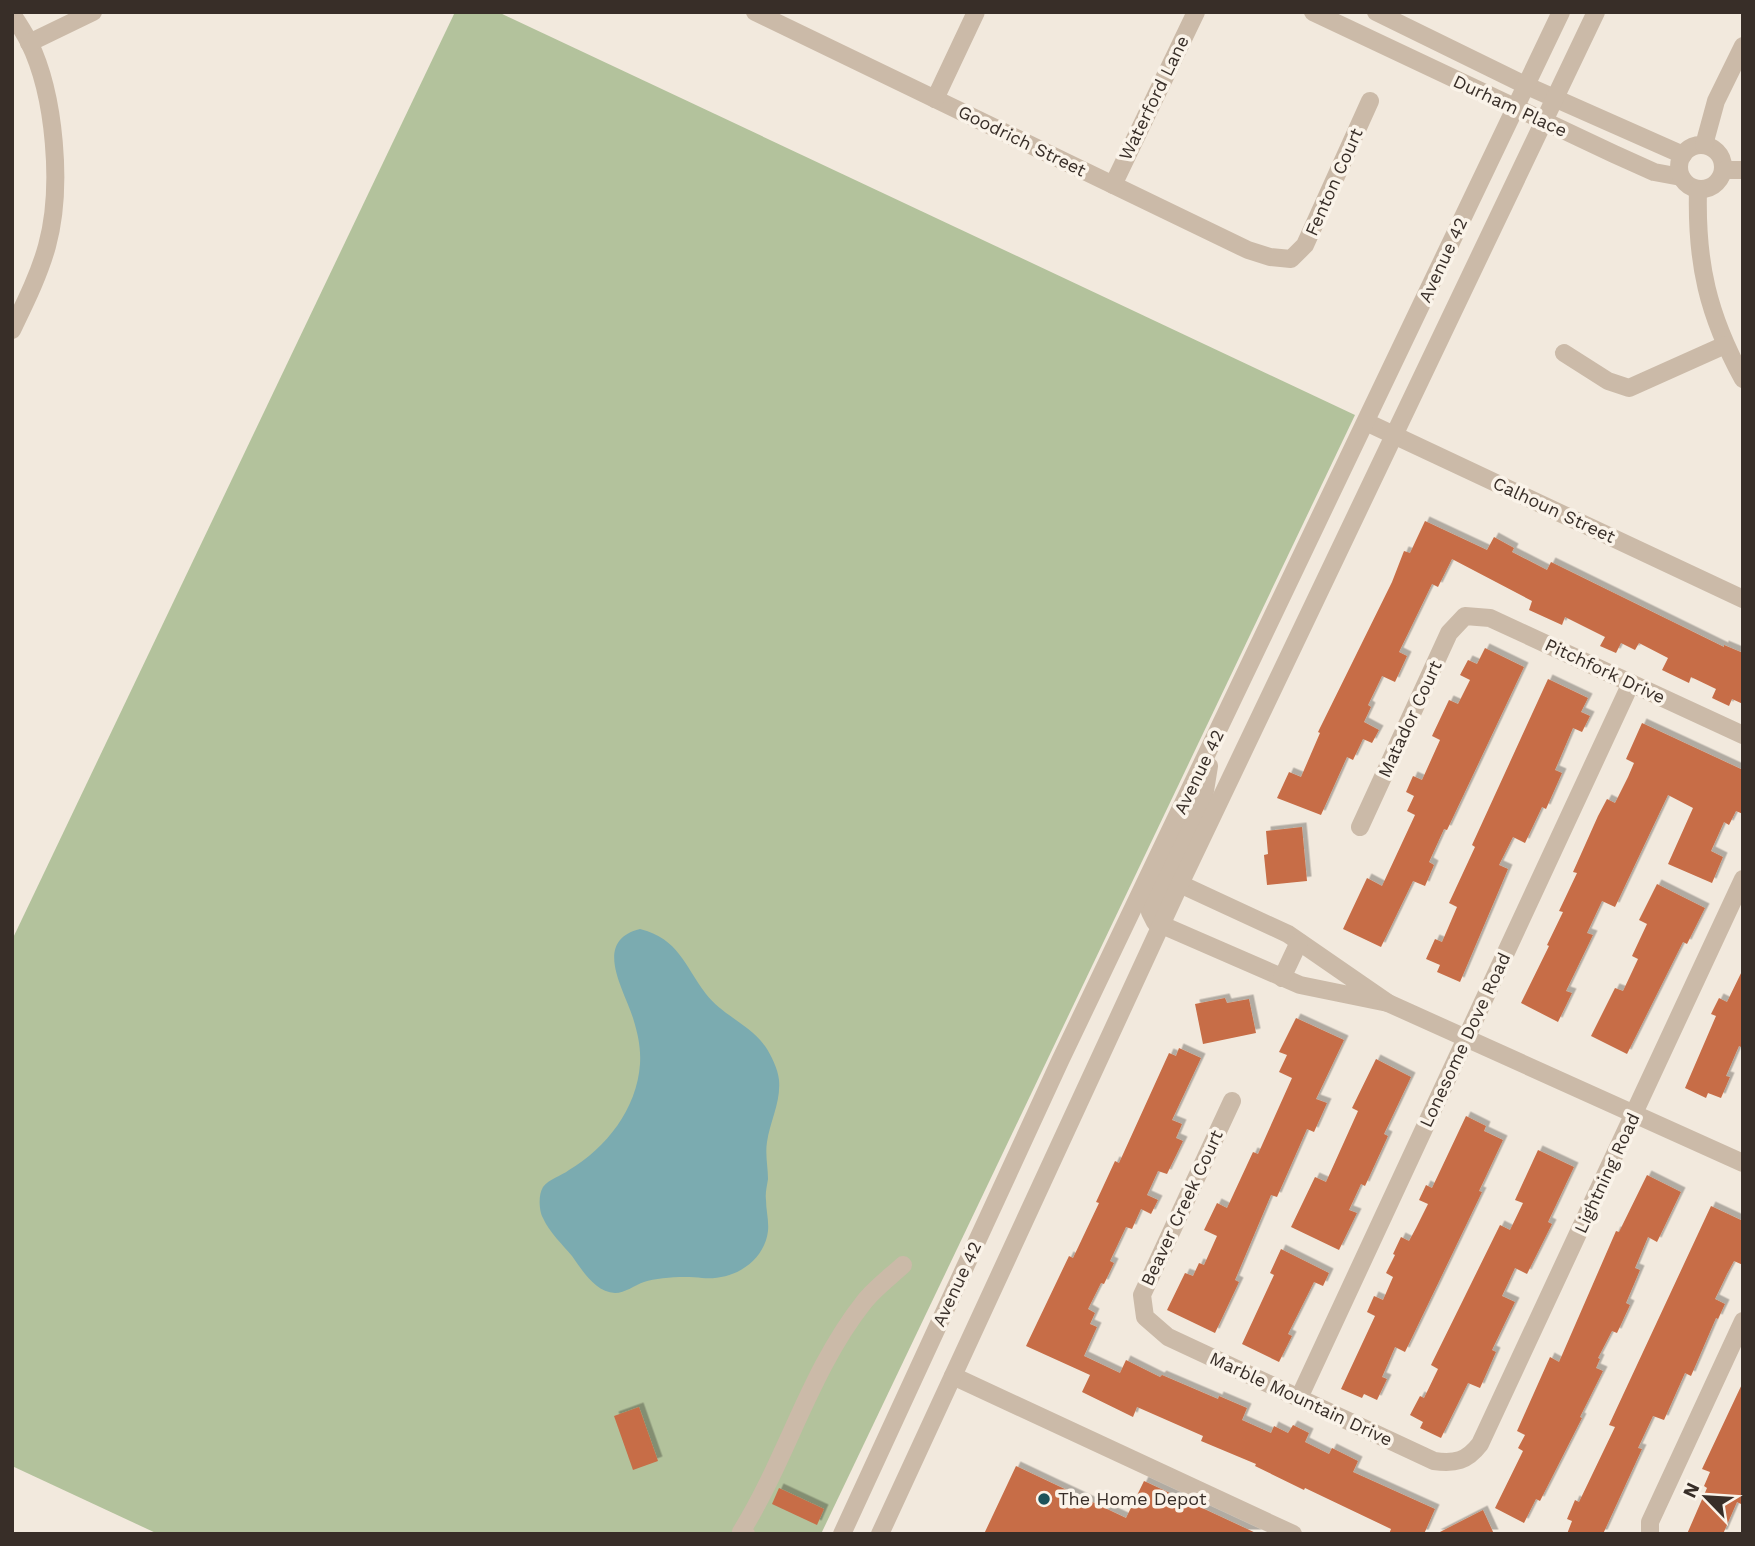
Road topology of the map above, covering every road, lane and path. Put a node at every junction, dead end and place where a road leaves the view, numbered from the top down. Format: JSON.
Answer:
{"nodes":[{"id":1,"x":93,"y":12,"type":"edge"},
{"id":2,"x":755,"y":12,"type":"edge"},
{"id":3,"x":975,"y":12,"type":"edge"},
{"id":4,"x":1196,"y":12,"type":"edge"},
{"id":5,"x":1313,"y":12,"type":"edge"},
{"id":6,"x":1376,"y":12,"type":"edge"},
{"id":7,"x":1561,"y":12,"type":"edge"},
{"id":8,"x":1596,"y":12,"type":"edge"},
{"id":9,"x":12,"y":14,"type":"edge"},
{"id":10,"x":1417,"y":32,"type":"junction"},
{"id":11,"x":29,"y":43,"type":"junction"},
{"id":12,"x":1743,"y":46,"type":"edge"},
{"id":13,"x":1406,"y":57,"type":"junction"},
{"id":14,"x":1525,"y":85,"type":"junction"},
{"id":15,"x":1556,"y":98,"type":"junction"},
{"id":16,"x":935,"y":99,"type":"junction"},
{"id":17,"x":1370,"y":102,"type":"dead end"},
{"id":18,"x":1514,"y":109,"type":"junction"},
{"id":19,"x":1544,"y":122,"type":"junction"},
{"id":20,"x":1624,"y":130,"type":"junction"},
{"id":21,"x":1704,"y":145,"type":"junction"},
{"id":22,"x":1614,"y":154,"type":"junction"},
{"id":23,"x":1683,"y":155,"type":"junction"},
{"id":24,"x":1724,"y":170,"type":"junction"},
{"id":25,"x":1743,"y":170,"type":"edge"},
{"id":26,"x":1681,"y":177,"type":"junction"},
{"id":27,"x":1113,"y":185,"type":"junction"},
{"id":28,"x":1698,"y":190,"type":"junction"},
{"id":29,"x":1291,"y":259,"type":"joint"},
{"id":30,"x":12,"y":330,"type":"edge"},
{"id":31,"x":1725,"y":345,"type":"junction"},
{"id":32,"x":1564,"y":353,"type":"dead end"},
{"id":33,"x":1743,"y":379,"type":"edge"},
{"id":34,"x":1366,"y":422,"type":"junction"},
{"id":35,"x":1395,"y":436,"type":"junction"},
{"id":36,"x":1743,"y":598,"type":"edge"},
{"id":37,"x":1465,"y":616,"type":"joint"},
{"id":38,"x":1631,"y":683,"type":"junction"},
{"id":39,"x":1743,"y":735,"type":"edge"},
{"id":40,"x":1212,"y":745,"type":"junction"},
{"id":41,"x":1360,"y":827,"type":"dead end"},
{"id":42,"x":1743,"y":879,"type":"edge"},
{"id":43,"x":1180,"y":884,"type":"junction"},
{"id":44,"x":1162,"y":926,"type":"junction"},
{"id":45,"x":1299,"y":942,"type":"junction"},
{"id":46,"x":1282,"y":978,"type":"junction"},
{"id":47,"x":1388,"y":1003,"type":"junction"},
{"id":48,"x":1467,"y":1037,"type":"junction"},
{"id":49,"x":1232,"y":1101,"type":"dead end"},
{"id":50,"x":1634,"y":1114,"type":"junction"},
{"id":51,"x":1743,"y":1163,"type":"edge"},
{"id":52,"x":903,"y":1265,"type":"dead end"},
{"id":53,"x":1145,"y":1317,"type":"joint"},
{"id":54,"x":1743,"y":1321,"type":"edge"},
{"id":55,"x":953,"y":1376,"type":"junction"},
{"id":56,"x":1299,"y":1398,"type":"junction"},
{"id":57,"x":1463,"y":1461,"type":"joint"},
{"id":58,"x":744,"y":1533,"type":"edge"},
{"id":59,"x":842,"y":1534,"type":"edge"},
{"id":60,"x":880,"y":1534,"type":"edge"},
{"id":61,"x":1293,"y":1534,"type":"edge"},
{"id":62,"x":1650,"y":1534,"type":"edge"}],
"edges":[{"from":1,"to":11,"type":"street"},
{"from":2,"to":16,"type":"street","name":"Goodrich Street"},
{"from":3,"to":16,"type":"street"},
{"from":4,"to":27,"type":"street","name":"Waterford Lane"},
{"from":5,"to":13,"type":"street","name":"Durham Place"},
{"from":6,"to":10,"type":"street","name":"Durham Place"},
{"from":7,"to":14,"type":"street","name":"Avenue 42"},
{"from":8,"to":15,"type":"street","name":"Avenue 42"},
{"from":9,"to":11,"type":"street"},
{"from":10,"to":13,"type":"street"},
{"from":10,"to":14,"type":"street","name":"Durham Place"},
{"from":11,"to":30,"type":"street"},
{"from":12,"to":21,"type":"street"},
{"from":13,"to":18,"type":"street","name":"Durham Place"},
{"from":14,"to":15,"type":"street","name":"Durham Place"},
{"from":14,"to":18,"type":"street","name":"Avenue 42"},
{"from":15,"to":19,"type":"street","name":"Avenue 42"},
{"from":15,"to":20,"type":"street","name":"Durham Place"},
{"from":16,"to":27,"type":"street","name":"Goodrich Street"},
{"from":17,"to":29,"type":"street","name":"Fenton Court"},
{"from":18,"to":19,"type":"street","name":"Durham Place"},
{"from":18,"to":34,"type":"street","name":"Avenue 42"},
{"from":19,"to":22,"type":"street","name":"Durham Place"},
{"from":19,"to":35,"type":"street","name":"Avenue 42"},
{"from":20,"to":22,"type":"street"},
{"from":20,"to":23,"type":"street","name":"Durham Place"},
{"from":21,"to":23,"type":"street"},
{"from":21,"to":24,"type":"street"},
{"from":22,"to":26,"type":"street","name":"Durham Place"},
{"from":23,"to":26,"type":"street"},
{"from":24,"to":25,"type":"street"},
{"from":24,"to":28,"type":"street"},
{"from":26,"to":28,"type":"street"},
{"from":27,"to":29,"type":"street","name":"Goodrich Street"},
{"from":28,"to":31,"type":"street"},
{"from":31,"to":32,"type":"street"},
{"from":31,"to":33,"type":"street"},
{"from":34,"to":35,"type":"street","name":"Calhoun Street"},
{"from":34,"to":40,"type":"street","name":"Avenue 42"},
{"from":35,"to":36,"type":"street","name":"Calhoun Street"},
{"from":35,"to":43,"type":"street","name":"Avenue 42"},
{"from":37,"to":38,"type":"street","name":"Pitchfork Drive"},
{"from":37,"to":41,"type":"street","name":"Matador Court"},
{"from":38,"to":39,"type":"street","name":"Pitchfork Drive"},
{"from":38,"to":48,"type":"street","name":"Lonesome Dove Road"},
{"from":40,"to":44,"type":"street"},
{"from":40,"to":59,"type":"street","name":"Avenue 42"},
{"from":42,"to":50,"type":"street","name":"Lightning Road"},
{"from":43,"to":44,"type":"street","name":"Avenue 42"},
{"from":43,"to":45,"type":"street"},
{"from":44,"to":46,"type":"street"},
{"from":44,"to":55,"type":"street","name":"Avenue 42"},
{"from":45,"to":46,"type":"street"},
{"from":45,"to":47,"type":"street"},
{"from":46,"to":47,"type":"street"},
{"from":47,"to":48,"type":"street"},
{"from":48,"to":50,"type":"street"},
{"from":48,"to":56,"type":"street","name":"Lonesome Dove Road"},
{"from":49,"to":53,"type":"street","name":"Beaver Creek Court"},
{"from":50,"to":51,"type":"street"},
{"from":50,"to":57,"type":"street","name":"Lightning Road"},
{"from":52,"to":58,"type":"street"},
{"from":53,"to":56,"type":"street","name":"Marble Mountain Drive"},
{"from":54,"to":62,"type":"street"},
{"from":55,"to":60,"type":"street","name":"Avenue 42"},
{"from":55,"to":61,"type":"street"},
{"from":56,"to":57,"type":"street","name":"Marble Mountain Drive"}]}
